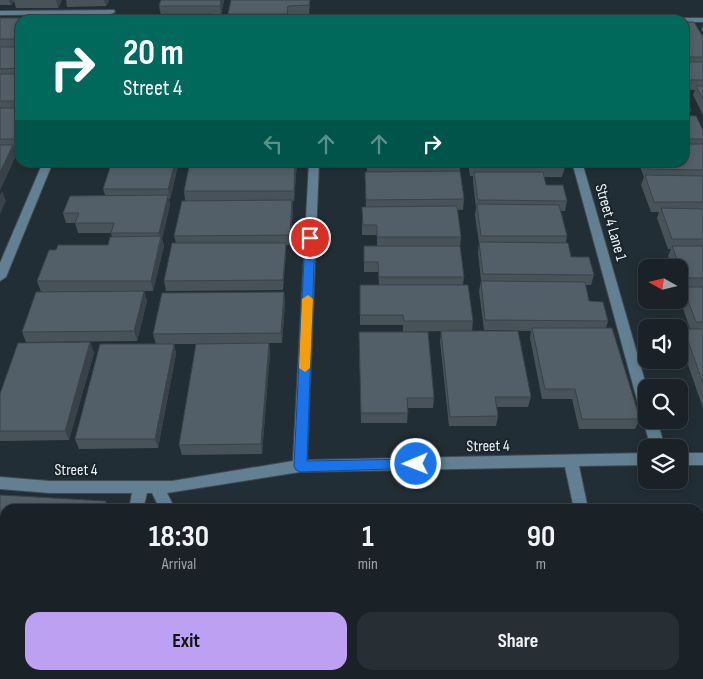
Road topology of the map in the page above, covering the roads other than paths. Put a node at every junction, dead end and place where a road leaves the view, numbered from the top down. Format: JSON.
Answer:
{"nodes":[{"id":1,"x":0,"y":13,"type":"edge"},
{"id":2,"x":110,"y":15,"type":"edge"},
{"id":3,"x":689,"y":20,"type":"edge"},
{"id":4,"x":703,"y":20,"type":"edge"},
{"id":5,"x":46,"y":167,"type":"edge"},
{"id":6,"x":314,"y":167,"type":"edge"},
{"id":7,"x":578,"y":167,"type":"edge"},
{"id":8,"x":0,"y":277,"type":"edge"},
{"id":9,"x":638,"y":379,"type":"edge"},
{"id":10,"x":638,"y":459,"type":"edge"},
{"id":11,"x":688,"y":459,"type":"edge"},
{"id":12,"x":703,"y":459,"type":"edge"},
{"id":13,"x":571,"y":461,"type":"junction"},
{"id":14,"x":300,"y":466,"type":"junction"},
{"id":15,"x":0,"y":482,"type":"edge"},
{"id":16,"x":148,"y":487,"type":"junction"},
{"id":17,"x":139,"y":504,"type":"edge"},
{"id":18,"x":163,"y":504,"type":"edge"},
{"id":19,"x":579,"y":504,"type":"edge"}],
"edges":[{"from":1,"to":2,"type":"street"},
{"from":3,"to":4,"type":"street"},
{"from":5,"to":8,"type":"street"},
{"from":6,"to":14,"type":"street"},
{"from":7,"to":9,"type":"street","name":"Street 4 Lane 1"},
{"from":10,"to":13,"type":"street","name":"Street 4"},
{"from":11,"to":12,"type":"street"},
{"from":13,"to":14,"type":"street","name":"Street 4"},
{"from":13,"to":19,"type":"street"},
{"from":14,"to":16,"type":"street","name":"Street 4"},
{"from":15,"to":16,"type":"street","name":"Street 4"},
{"from":16,"to":17,"type":"street"},
{"from":16,"to":18,"type":"street"}]}
